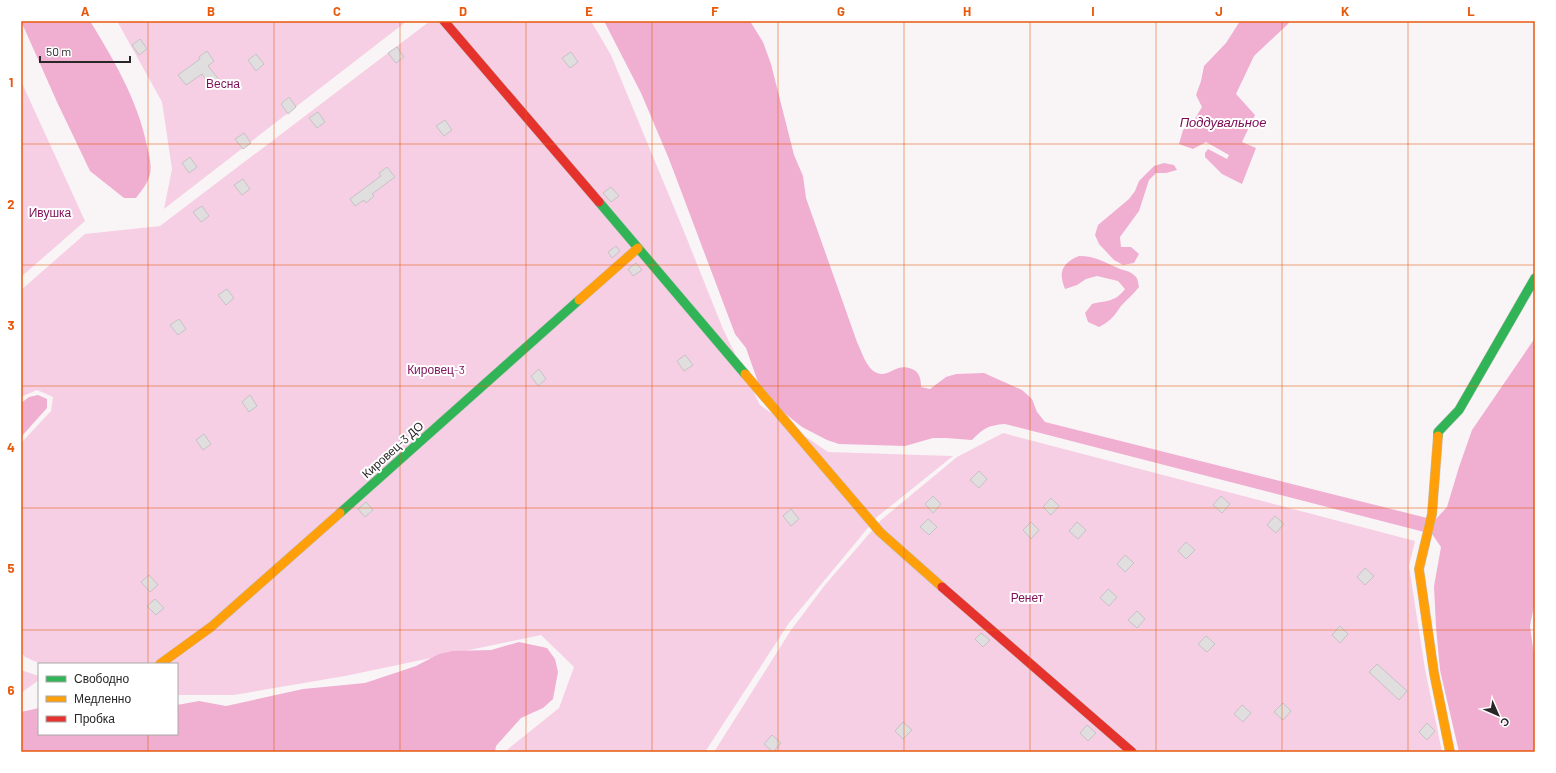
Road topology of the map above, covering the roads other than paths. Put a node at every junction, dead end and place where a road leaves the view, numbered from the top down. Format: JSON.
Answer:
{"nodes":[{"id":1,"x":444,"y":21,"type":"edge"},
{"id":2,"x":638,"y":248,"type":"junction"},
{"id":3,"x":1535,"y":278,"type":"edge"},
{"id":4,"x":161,"y":663,"type":"edge"},
{"id":5,"x":1132,"y":752,"type":"edge"},
{"id":6,"x":1450,"y":752,"type":"edge"}],
"edges":[{"from":1,"to":2,"type":"street"},
{"from":2,"to":4,"type":"street","name":"Кировец-3 ДО"},
{"from":2,"to":5,"type":"street"},
{"from":3,"to":6,"type":"street"}]}
